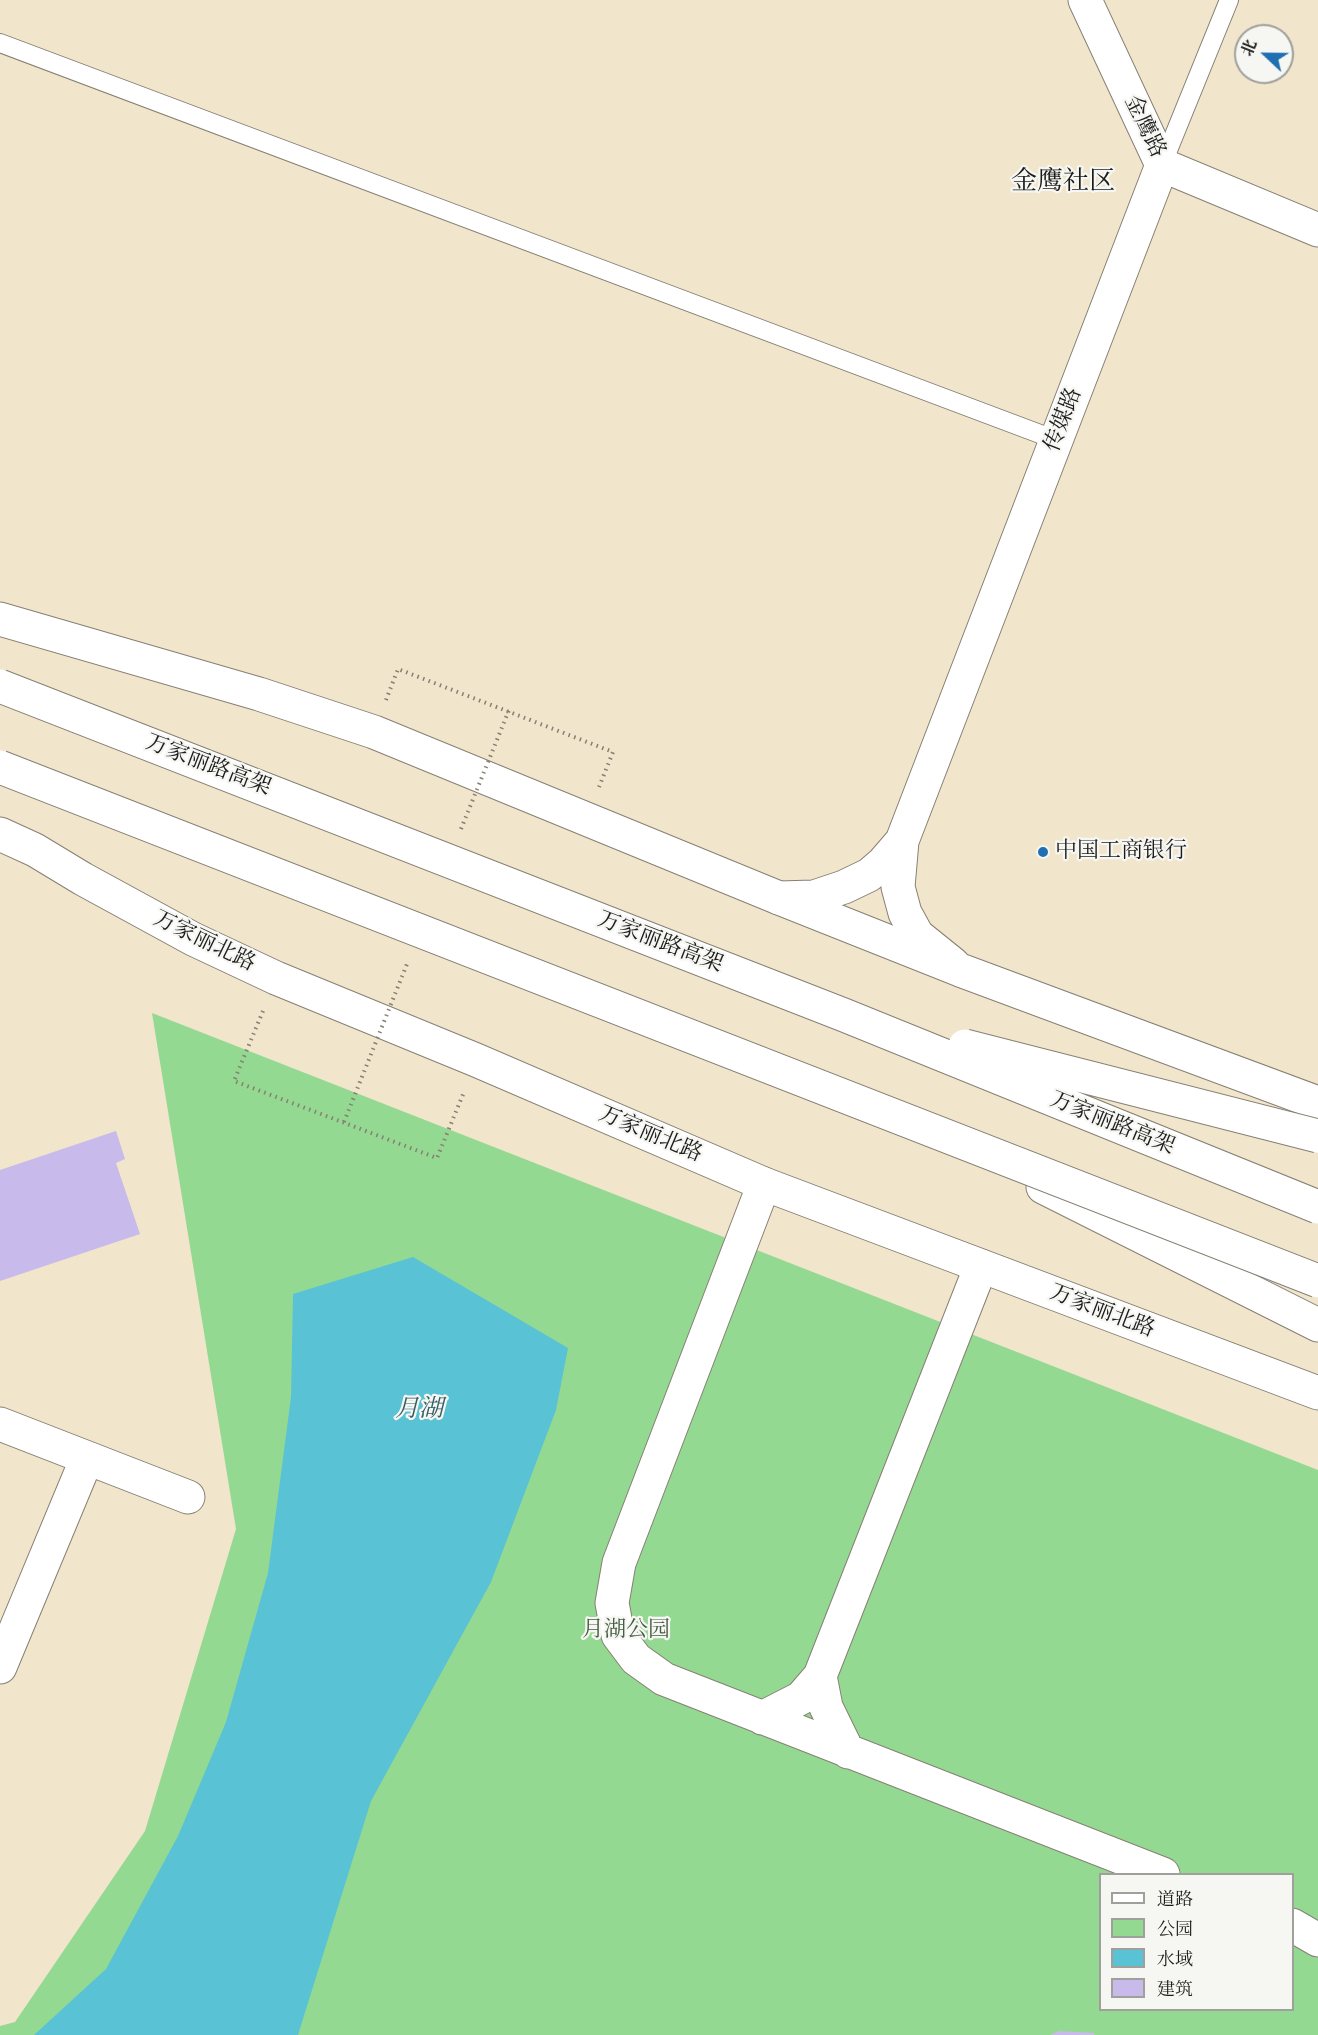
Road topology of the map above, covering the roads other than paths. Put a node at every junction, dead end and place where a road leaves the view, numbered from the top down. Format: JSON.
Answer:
{"nodes":[{"id":1,"x":1084,"y":0,"type":"edge"},
{"id":2,"x":1229,"y":0,"type":"edge"},
{"id":3,"x":0,"y":43,"type":"edge"},
{"id":4,"x":1162,"y":165,"type":"junction"},
{"id":5,"x":1318,"y":230,"type":"edge"},
{"id":6,"x":1056,"y":440,"type":"junction"},
{"id":7,"x":0,"y":619,"type":"edge"},
{"id":8,"x":0,"y":686,"type":"edge"},
{"id":9,"x":0,"y":767,"type":"edge"},
{"id":10,"x":0,"y":834,"type":"edge"},
{"id":11,"x":902,"y":841,"type":"junction"},
{"id":12,"x":779,"y":898,"type":"junction"},
{"id":13,"x":960,"y":970,"type":"junction"},
{"id":14,"x":844,"y":1015,"type":"junction"},
{"id":15,"x":1318,"y":1103,"type":"edge"},
{"id":16,"x":926,"y":1128,"type":"junction"},
{"id":17,"x":1318,"y":1136,"type":"edge"},
{"id":18,"x":764,"y":1184,"type":"junction"},
{"id":19,"x":1318,"y":1208,"type":"edge"},
{"id":20,"x":981,"y":1266,"type":"junction"},
{"id":21,"x":1318,"y":1281,"type":"edge"},
{"id":22,"x":1318,"y":1325,"type":"edge"},
{"id":23,"x":1318,"y":1393,"type":"edge"},
{"id":24,"x":0,"y":1424,"type":"edge"},
{"id":25,"x":87,"y":1458,"type":"junction"},
{"id":26,"x":188,"y":1497,"type":"dead end"},
{"id":27,"x":0,"y":1667,"type":"edge"},
{"id":28,"x":820,"y":1676,"type":"junction"},
{"id":29,"x":762,"y":1718,"type":"junction"},
{"id":30,"x":848,"y":1752,"type":"junction"},
{"id":31,"x":1158,"y":1873,"type":"edge"},
{"id":32,"x":1294,"y":1926,"type":"edge"},
{"id":33,"x":1318,"y":1940,"type":"edge"}],
"edges":[{"from":1,"to":4,"type":"main road","name":"金鹰路"},
{"from":2,"to":4,"type":"lane","name":"传媒路"},
{"from":3,"to":6,"type":"lane"},
{"from":4,"to":5,"type":"main road","name":"金鹰路"},
{"from":4,"to":6,"type":"main road","name":"传媒路"},
{"from":6,"to":11,"type":"main road","name":"传媒路"},
{"from":7,"to":12,"type":"main road"},
{"from":8,"to":14,"type":"main road","name":"万家丽路高架","bridge":true},
{"from":9,"to":16,"type":"main road","bridge":true},
{"from":10,"to":18,"type":"main road","name":"万家丽北路"},
{"from":11,"to":12,"type":"main road"},
{"from":11,"to":13,"type":"main road"},
{"from":12,"to":13,"type":"main road"},
{"from":13,"to":15,"type":"main road"},
{"from":14,"to":17,"type":"main road","bridge":true},
{"from":14,"to":19,"type":"main road","name":"万家丽路高架","bridge":true},
{"from":16,"to":21,"type":"main road","bridge":true},
{"from":16,"to":22,"type":"main road","bridge":true},
{"from":18,"to":20,"type":"main road","name":"万家丽北路"},
{"from":18,"to":29,"type":"main road"},
{"from":20,"to":23,"type":"main road","name":"万家丽北路"},
{"from":20,"to":28,"type":"main road"},
{"from":24,"to":25,"type":"main road"},
{"from":25,"to":26,"type":"main road"},
{"from":25,"to":27,"type":"main road"},
{"from":28,"to":29,"type":"main road"},
{"from":28,"to":30,"type":"main road"},
{"from":29,"to":30,"type":"main road"},
{"from":30,"to":31,"type":"main road"},
{"from":32,"to":33,"type":"main road"}]}
